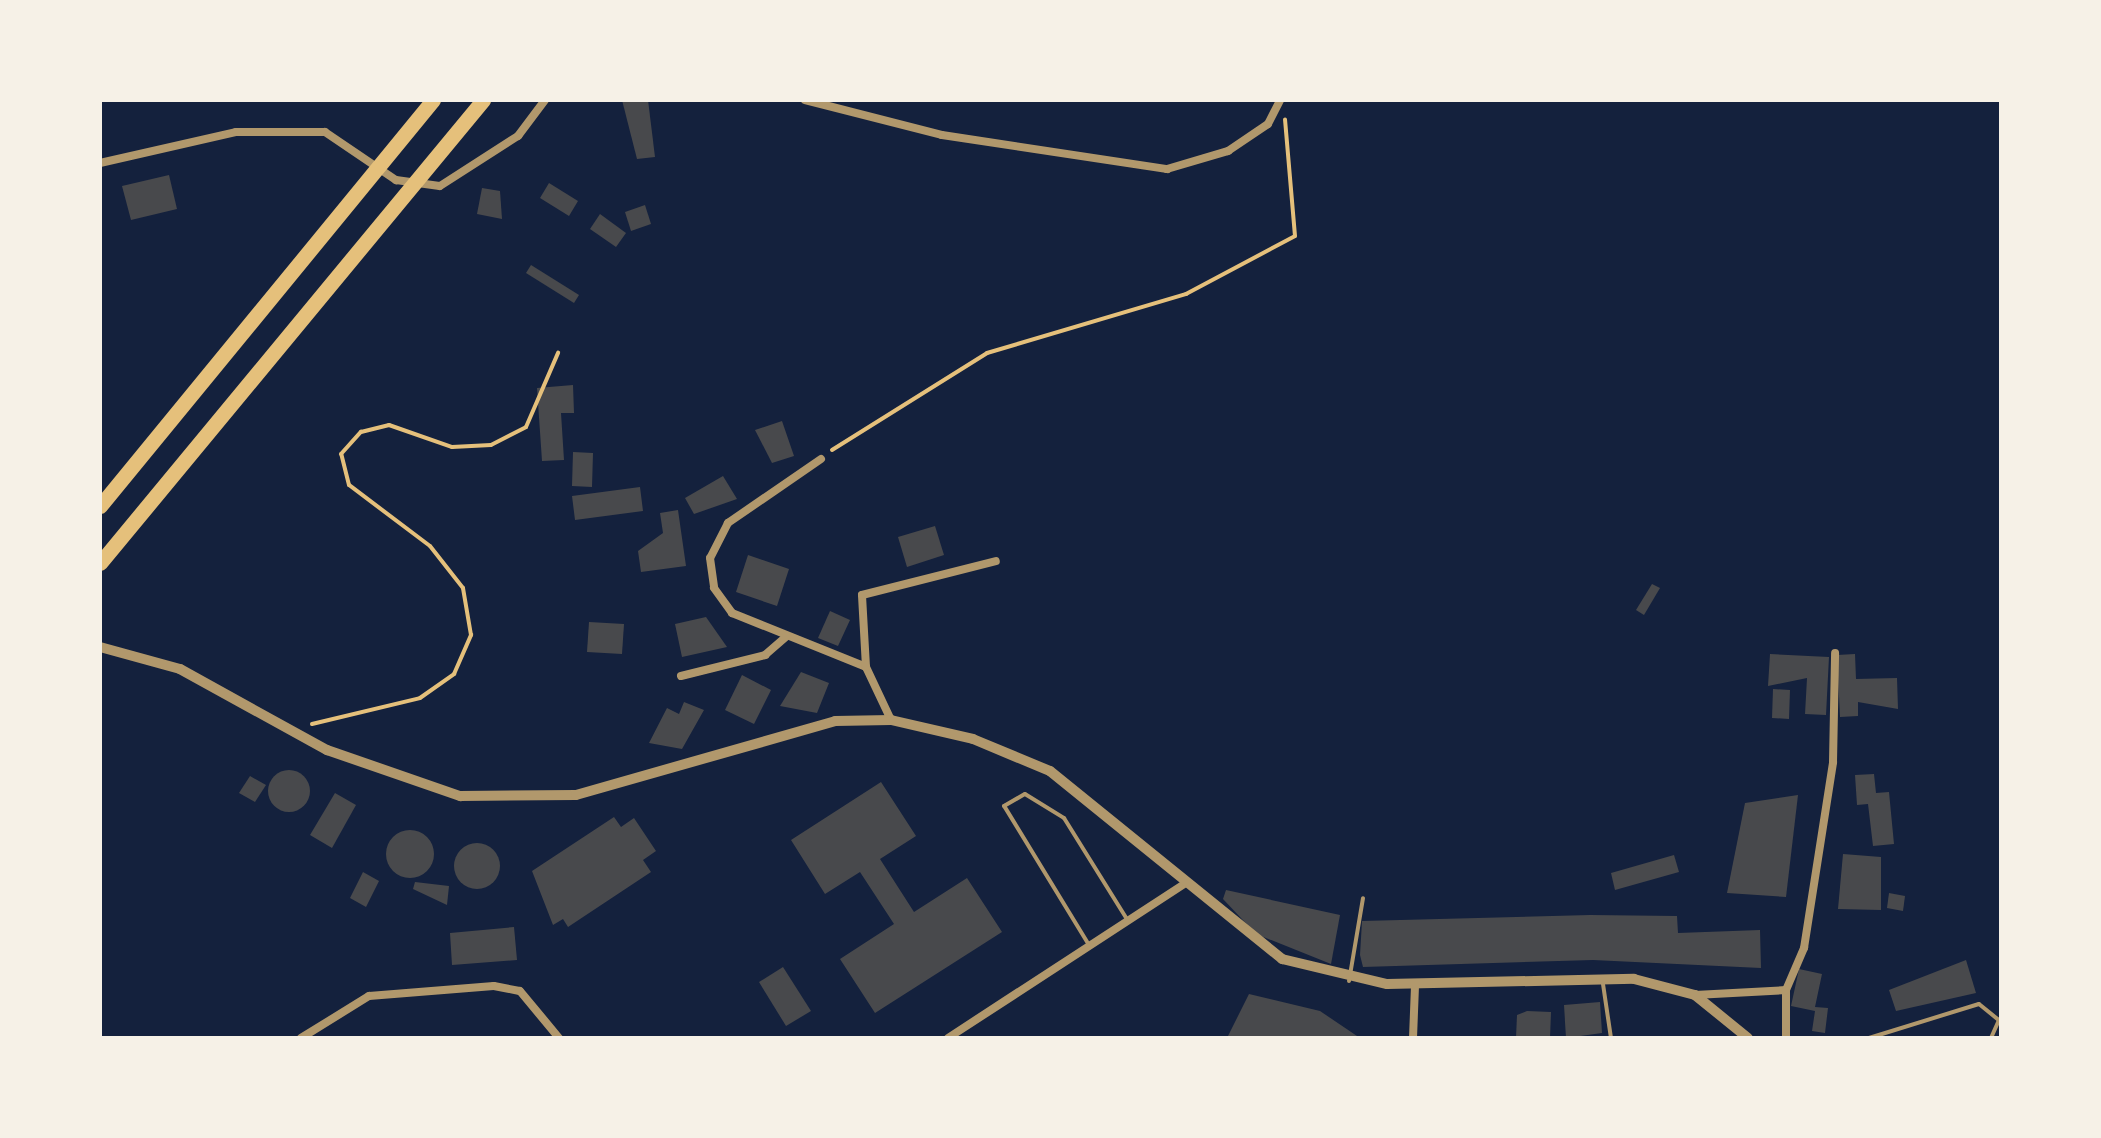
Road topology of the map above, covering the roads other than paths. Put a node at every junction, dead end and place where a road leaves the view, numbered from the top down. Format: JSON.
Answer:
{"nodes":[{"id":1,"x":433,"y":100,"type":"edge"},
{"id":2,"x":483,"y":100,"type":"edge"},
{"id":3,"x":545,"y":100,"type":"edge"},
{"id":4,"x":806,"y":100,"type":"edge"},
{"id":5,"x":1280,"y":100,"type":"edge"},
{"id":6,"x":100,"y":162,"type":"edge"},
{"id":7,"x":821,"y":459,"type":"road end"},
{"id":8,"x":100,"y":506,"type":"edge"},
{"id":9,"x":996,"y":560,"type":"dead end"},
{"id":10,"x":100,"y":563,"type":"edge"},
{"id":11,"x":787,"y":636,"type":"junction"},
{"id":12,"x":106,"y":648,"type":"edge"},
{"id":13,"x":1835,"y":653,"type":"dead end"},
{"id":14,"x":866,"y":667,"type":"junction"},
{"id":15,"x":680,"y":676,"type":"dead end"},
{"id":16,"x":891,"y":720,"type":"junction"},
{"id":17,"x":1184,"y":884,"type":"junction"},
{"id":18,"x":1363,"y":898,"type":"dead end"},
{"id":19,"x":1128,"y":921,"type":"junction"},
{"id":20,"x":1090,"y":946,"type":"junction"},
{"id":21,"x":1602,"y":980,"type":"junction"},
{"id":22,"x":1348,"y":981,"type":"junction"},
{"id":23,"x":1415,"y":986,"type":"junction"},
{"id":24,"x":1786,"y":990,"type":"junction"},
{"id":25,"x":1695,"y":995,"type":"junction"},
{"id":26,"x":302,"y":1038,"type":"edge"},
{"id":27,"x":559,"y":1038,"type":"edge"},
{"id":28,"x":948,"y":1038,"type":"edge"},
{"id":29,"x":1414,"y":1038,"type":"edge"},
{"id":30,"x":1611,"y":1038,"type":"edge"},
{"id":31,"x":1748,"y":1038,"type":"edge"},
{"id":32,"x":1786,"y":1038,"type":"edge"},
{"id":33,"x":1869,"y":1038,"type":"edge"},
{"id":34,"x":1991,"y":1038,"type":"edge"}],
"edges":[{"from":1,"to":8,"type":"highway"},
{"from":2,"to":10,"type":"highway"},
{"from":3,"to":6,"type":"street"},
{"from":4,"to":5,"type":"street"},
{"from":7,"to":11,"type":"street"},
{"from":9,"to":14,"type":"street"},
{"from":11,"to":14,"type":"street"},
{"from":11,"to":15,"type":"street"},
{"from":12,"to":16,"type":"street"},
{"from":13,"to":24,"type":"street"},
{"from":14,"to":16,"type":"street"},
{"from":16,"to":17,"type":"street"},
{"from":17,"to":19,"type":"street"},
{"from":17,"to":22,"type":"street"},
{"from":18,"to":22,"type":"lane"},
{"from":19,"to":20,"type":"street"},
{"from":19,"to":20,"type":"lane"},
{"from":20,"to":28,"type":"street"},
{"from":21,"to":23,"type":"street"},
{"from":21,"to":25,"type":"street"},
{"from":21,"to":30,"type":"lane"},
{"from":22,"to":23,"type":"street"},
{"from":23,"to":29,"type":"street"},
{"from":24,"to":25,"type":"street"},
{"from":24,"to":32,"type":"street"},
{"from":25,"to":31,"type":"street"},
{"from":26,"to":27,"type":"street"},
{"from":33,"to":34,"type":"lane"}]}
